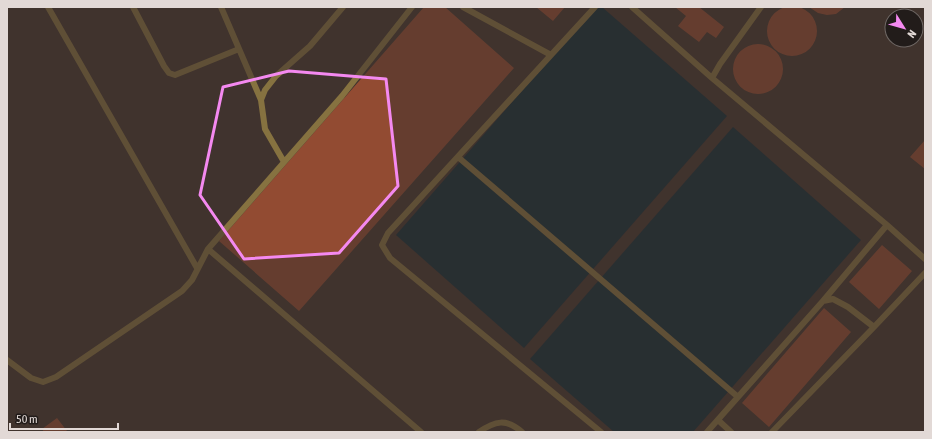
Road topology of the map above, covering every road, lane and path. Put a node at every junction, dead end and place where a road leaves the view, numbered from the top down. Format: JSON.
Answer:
{"nodes":[{"id":1,"x":48,"y":7,"type":"edge"},
{"id":2,"x":133,"y":7,"type":"edge"},
{"id":3,"x":221,"y":7,"type":"edge"},
{"id":4,"x":343,"y":7,"type":"edge"},
{"id":5,"x":412,"y":7,"type":"edge"},
{"id":6,"x":463,"y":7,"type":"edge"},
{"id":7,"x":594,"y":7,"type":"edge"},
{"id":8,"x":632,"y":7,"type":"edge"},
{"id":9,"x":761,"y":7,"type":"edge"},
{"id":10,"x":239,"y":49,"type":"junction"},
{"id":11,"x":551,"y":55,"type":"junction"},
{"id":12,"x":712,"y":78,"type":"junction"},
{"id":13,"x":261,"y":100,"type":"junction"},
{"id":14,"x":458,"y":157,"type":"junction"},
{"id":15,"x":284,"y":162,"type":"junction"},
{"id":16,"x":887,"y":225,"type":"junction"},
{"id":17,"x":208,"y":249,"type":"junction"},
{"id":18,"x":925,"y":258,"type":"edge"},
{"id":19,"x":197,"y":268,"type":"junction"},
{"id":20,"x":925,"y":273,"type":"edge"},
{"id":21,"x":823,"y":301,"type":"junction"},
{"id":22,"x":874,"y":328,"type":"junction"},
{"id":23,"x":7,"y":360,"type":"edge"},
{"id":24,"x":738,"y":397,"type":"junction"},
{"id":25,"x":718,"y":420,"type":"junction"},
{"id":26,"x":421,"y":432,"type":"edge"},
{"id":27,"x":479,"y":432,"type":"edge"},
{"id":28,"x":522,"y":432,"type":"edge"},
{"id":29,"x":601,"y":432,"type":"edge"},
{"id":30,"x":707,"y":432,"type":"edge"},
{"id":31,"x":731,"y":432,"type":"edge"},
{"id":32,"x":772,"y":432,"type":"edge"}],
"edges":[{"from":1,"to":19,"type":"lane"},
{"from":2,"to":10,"type":"lane"},
{"from":3,"to":10,"type":"lane"},
{"from":4,"to":13,"type":"lane"},
{"from":5,"to":15,"type":"lane"},
{"from":6,"to":11,"type":"lane"},
{"from":7,"to":11,"type":"lane"},
{"from":8,"to":12,"type":"lane"},
{"from":9,"to":12,"type":"lane"},
{"from":10,"to":13,"type":"lane"},
{"from":11,"to":14,"type":"lane"},
{"from":12,"to":16,"type":"lane"},
{"from":13,"to":15,"type":"lane"},
{"from":14,"to":24,"type":"lane"},
{"from":14,"to":29,"type":"lane"},
{"from":15,"to":17,"type":"lane"},
{"from":16,"to":18,"type":"lane"},
{"from":16,"to":21,"type":"lane"},
{"from":17,"to":19,"type":"lane"},
{"from":17,"to":26,"type":"lane"},
{"from":19,"to":23,"type":"lane"},
{"from":20,"to":22,"type":"lane"},
{"from":21,"to":22,"type":"lane"},
{"from":21,"to":24,"type":"lane"},
{"from":22,"to":32,"type":"lane"},
{"from":24,"to":25,"type":"lane"},
{"from":25,"to":30,"type":"lane"},
{"from":25,"to":31,"type":"lane"},
{"from":27,"to":28,"type":"lane"}]}
